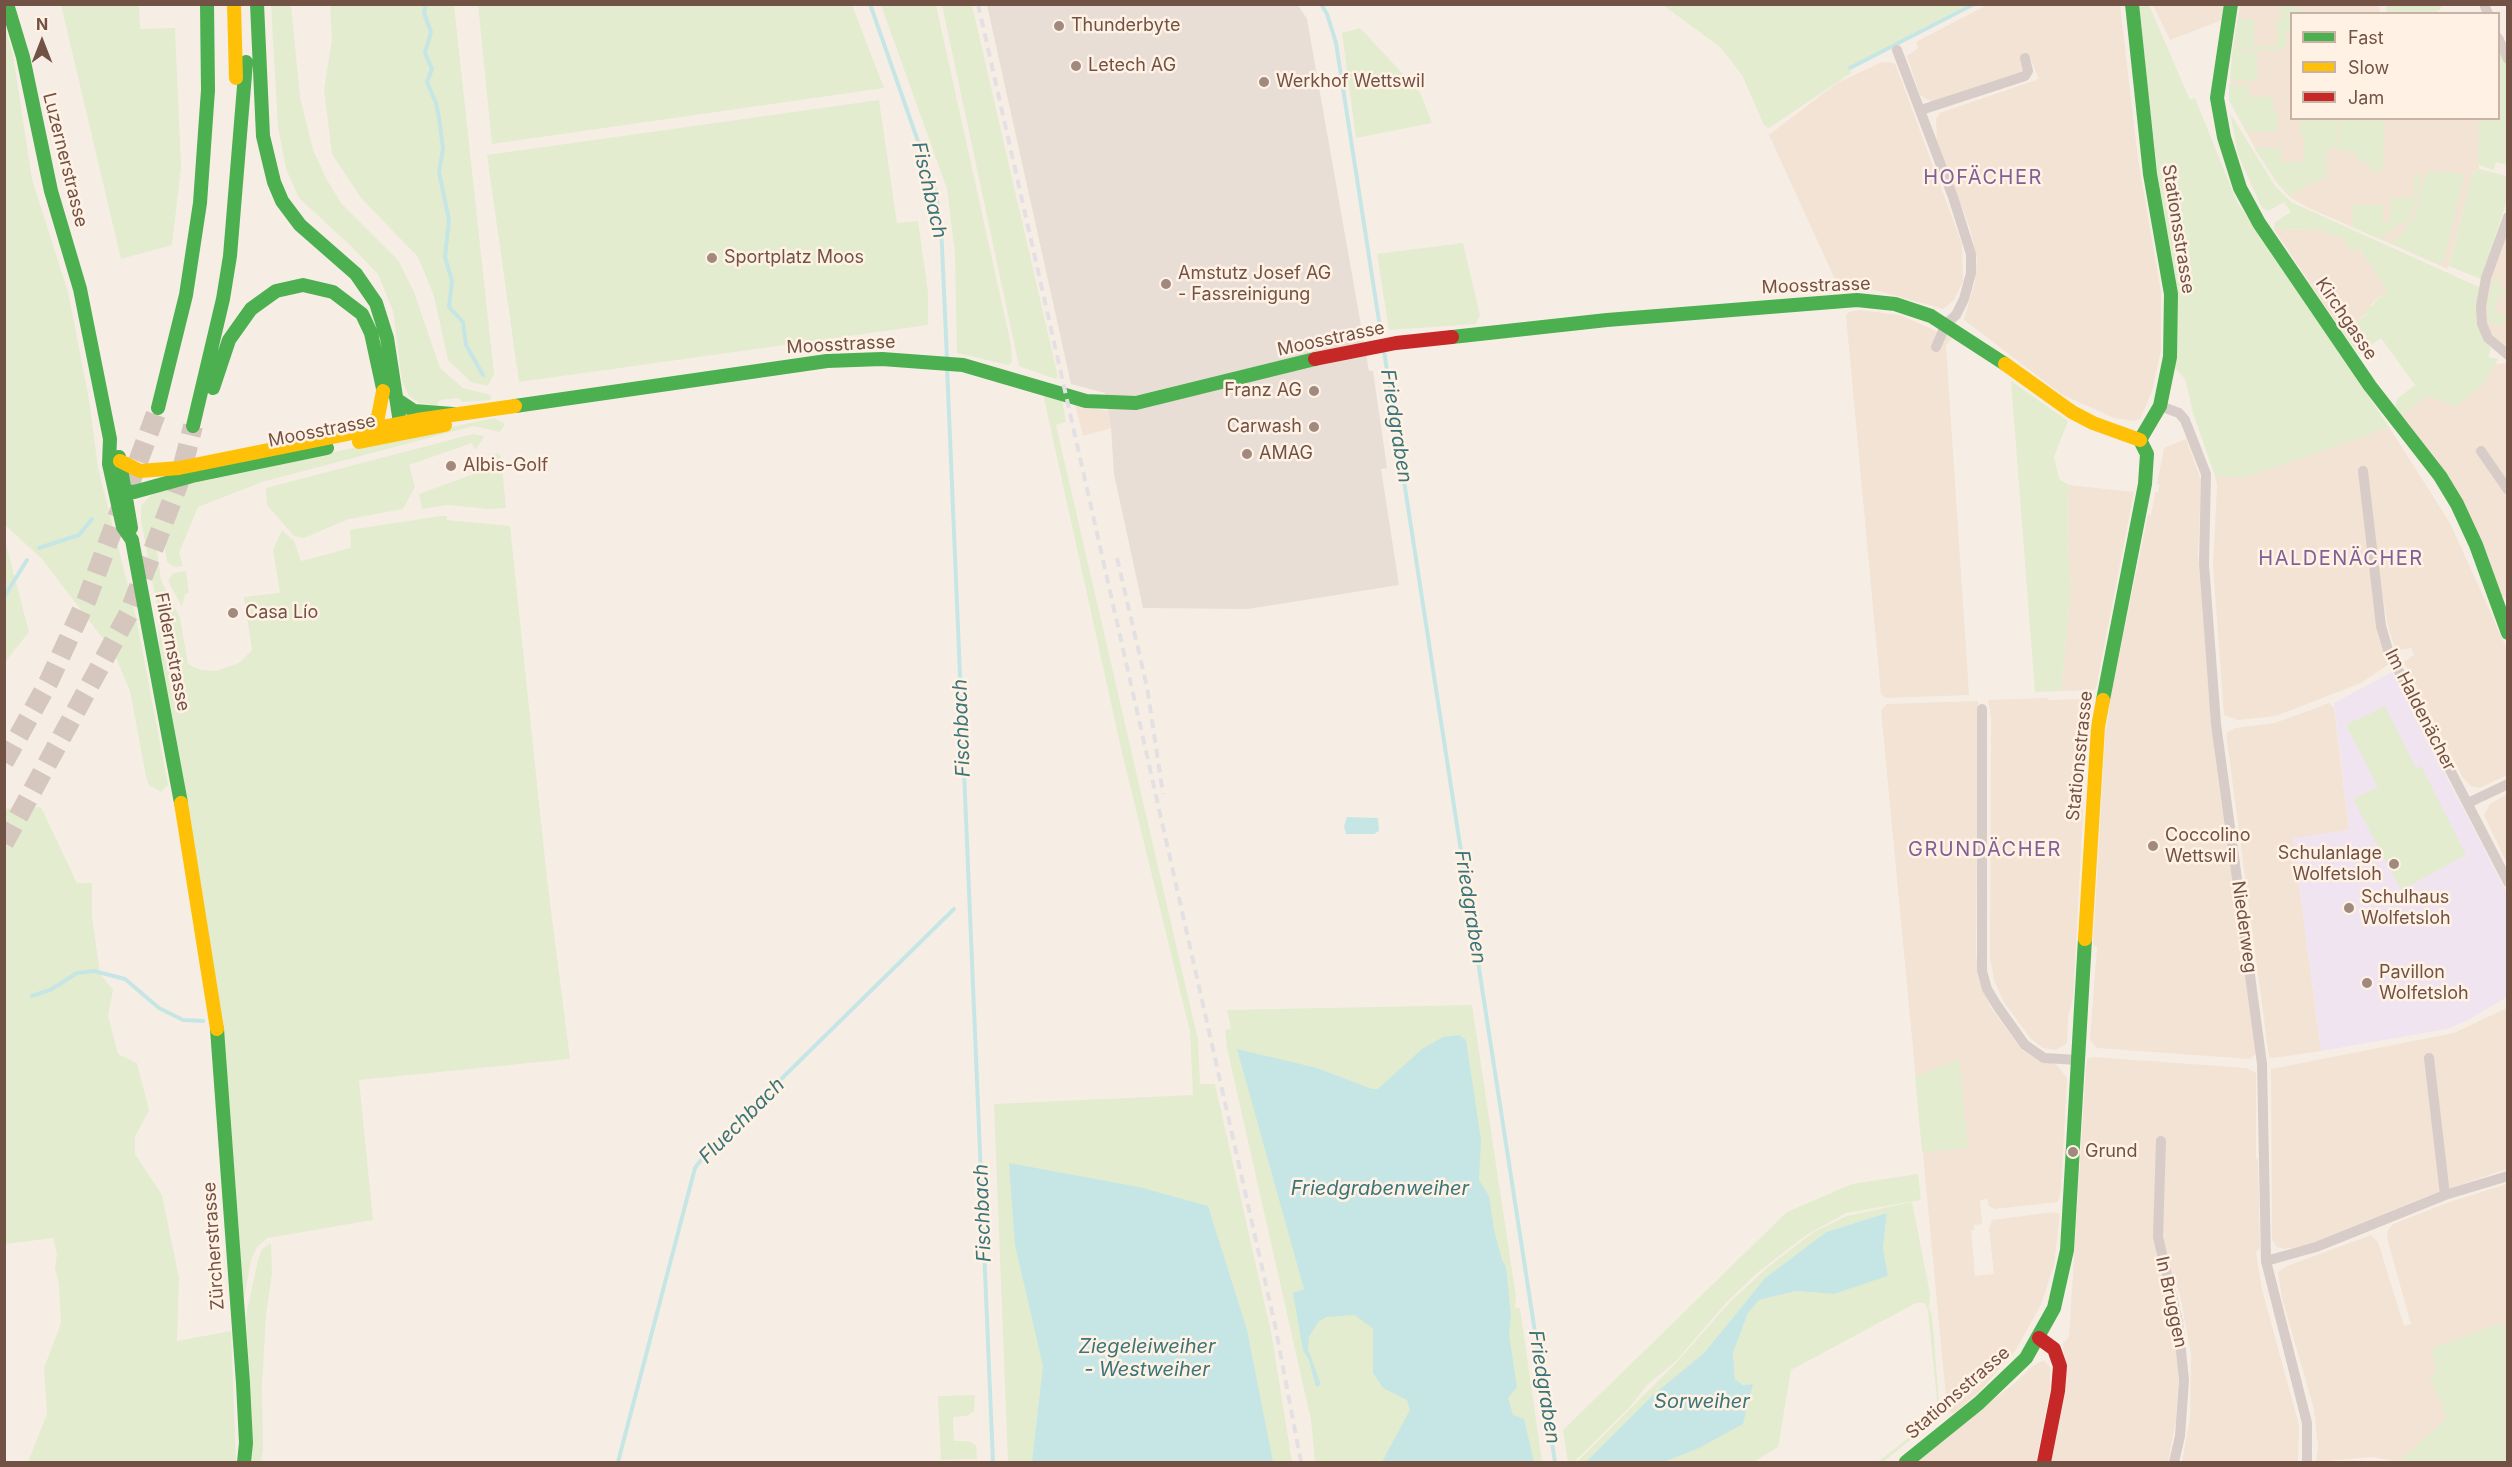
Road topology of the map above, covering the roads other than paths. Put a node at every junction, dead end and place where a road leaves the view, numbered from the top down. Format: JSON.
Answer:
{"nodes":[{"id":1,"x":7,"y":4,"type":"edge"},
{"id":2,"x":193,"y":4,"type":"edge"},
{"id":3,"x":207,"y":4,"type":"edge"},
{"id":4,"x":234,"y":4,"type":"edge"},
{"id":5,"x":247,"y":4,"type":"edge"},
{"id":6,"x":257,"y":4,"type":"edge"},
{"id":7,"x":2132,"y":4,"type":"edge"},
{"id":8,"x":2231,"y":4,"type":"edge"},
{"id":9,"x":2500,"y":40,"type":"edge"},
{"id":10,"x":1898,"y":50,"type":"dead end"},
{"id":11,"x":2025,"y":58,"type":"dead end"},
{"id":12,"x":2508,"y":59,"type":"edge"},
{"id":13,"x":1921,"y":110,"type":"junction"},
{"id":14,"x":206,"y":139,"type":"junction"},
{"id":15,"x":240,"y":153,"type":"junction"},
{"id":16,"x":2508,"y":217,"type":"edge"},
{"id":17,"x":1946,"y":324,"type":"junction"},
{"id":18,"x":1936,"y":346,"type":"dead end"},
{"id":19,"x":2508,"y":355,"type":"edge"},
{"id":20,"x":383,"y":391,"type":"junction"},
{"id":21,"x":399,"y":401,"type":"junction"},
{"id":22,"x":2160,"y":406,"type":"junction"},
{"id":23,"x":158,"y":408,"type":"tunnel mouth"},
{"id":24,"x":502,"y":409,"type":"junction"},
{"id":25,"x":453,"y":414,"type":"junction"},
{"id":26,"x":397,"y":427,"type":"junction"},
{"id":27,"x":366,"y":430,"type":"junction"},
{"id":28,"x":110,"y":439,"type":"junction"},
{"id":29,"x":2140,"y":440,"type":"junction"},
{"id":30,"x":2481,"y":451,"type":"dead end"},
{"id":31,"x":120,"y":461,"type":"junction"},
{"id":32,"x":179,"y":468,"type":"junction"},
{"id":33,"x":2363,"y":471,"type":"dead end"},
{"id":34,"x":122,"y":488,"type":"junction"},
{"id":35,"x":148,"y":489,"type":"junction"},
{"id":36,"x":2508,"y":490,"type":"edge"},
{"id":37,"x":132,"y":540,"type":"junction"},
{"id":38,"x":2503,"y":607,"type":"edge"},
{"id":39,"x":2508,"y":633,"type":"edge"},
{"id":40,"x":1982,"y":709,"type":"dead end"},
{"id":41,"x":2508,"y":784,"type":"edge"},
{"id":42,"x":2468,"y":803,"type":"junction"},
{"id":43,"x":2508,"y":882,"type":"edge"},
{"id":44,"x":216,"y":1026,"type":"joint"},
{"id":45,"x":2429,"y":1059,"type":"dead end"},
{"id":46,"x":2078,"y":1060,"type":"junction"},
{"id":47,"x":2161,"y":1141,"type":"dead end"},
{"id":48,"x":2508,"y":1176,"type":"edge"},
{"id":49,"x":2445,"y":1195,"type":"junction"},
{"id":50,"x":2266,"y":1261,"type":"junction"},
{"id":51,"x":2039,"y":1338,"type":"junction"},
{"id":52,"x":244,"y":1462,"type":"edge"},
{"id":53,"x":1906,"y":1462,"type":"edge"},
{"id":54,"x":2044,"y":1462,"type":"edge"},
{"id":55,"x":2174,"y":1462,"type":"edge"},
{"id":56,"x":2307,"y":1462,"type":"edge"}],
"edges":[{"from":1,"to":28,"type":"main road","name":"Luzernerstrasse"},
{"from":2,"to":14,"type":"main road"},
{"from":3,"to":14,"type":"main road"},
{"from":4,"to":15,"type":"main road"},
{"from":5,"to":15,"type":"main road"},
{"from":6,"to":21,"type":"main road"},
{"from":7,"to":22,"type":"main road","name":"Stationsstrasse"},
{"from":8,"to":38,"type":"main road","name":"Kirchgasse"},
{"from":9,"to":12,"type":"street"},
{"from":10,"to":13,"type":"street"},
{"from":11,"to":13,"type":"street"},
{"from":13,"to":17,"type":"street"},
{"from":14,"to":23,"type":"main road"},
{"from":15,"to":20,"type":"main road"},
{"from":16,"to":19,"type":"street"},
{"from":17,"to":18,"type":"street"},
{"from":17,"to":24,"type":"main road","name":"Moosstrasse"},
{"from":17,"to":29,"type":"main road","name":"Moosstrasse"},
{"from":20,"to":26,"type":"main road"},
{"from":20,"to":27,"type":"main road"},
{"from":21,"to":25,"type":"main road"},
{"from":21,"to":26,"type":"main road"},
{"from":22,"to":29,"type":"main road","name":"Stationsstrasse"},
{"from":22,"to":50,"type":"street","name":"Niederweg"},
{"from":24,"to":25,"type":"main road","name":"Moosstrasse"},
{"from":24,"to":26,"type":"main road","name":"Moosstrasse"},
{"from":25,"to":26,"type":"main road","name":"Moosstrasse"},
{"from":26,"to":27,"type":"main road","name":"Moosstrasse"},
{"from":26,"to":35,"type":"main road","name":"Moosstrasse"},
{"from":27,"to":32,"type":"main road","name":"Moosstrasse"},
{"from":28,"to":31,"type":"main road"},
{"from":28,"to":34,"type":"main road"},
{"from":29,"to":46,"type":"main road","name":"Stationsstrasse"},
{"from":30,"to":36,"type":"street"},
{"from":31,"to":32,"type":"main road","name":"Moosstrasse"},
{"from":31,"to":34,"type":"main road"},
{"from":32,"to":34,"type":"main road","name":"Moosstrasse"},
{"from":33,"to":42,"type":"street","name":"Im Haldenächer"},
{"from":34,"to":35,"type":"main road","name":"Moosstrasse"},
{"from":34,"to":37,"type":"main road"},
{"from":35,"to":37,"type":"main road"},
{"from":37,"to":44,"type":"main road","name":"Fildernstrasse"},
{"from":38,"to":39,"type":"main road","name":"Kirchgasse"},
{"from":40,"to":46,"type":"street"},
{"from":41,"to":42,"type":"street"},
{"from":42,"to":43,"type":"street","name":"Im Haldenächer"},
{"from":44,"to":52,"type":"main road","name":"Zürcherstrasse"},
{"from":45,"to":49,"type":"street"},
{"from":46,"to":51,"type":"main road","name":"Stationsstrasse"},
{"from":47,"to":55,"type":"street","name":"In Bruggen"},
{"from":48,"to":49,"type":"street"},
{"from":49,"to":50,"type":"street"},
{"from":50,"to":56,"type":"street","name":"Niederweg"},
{"from":51,"to":53,"type":"main road","name":"Stationsstrasse"},
{"from":51,"to":54,"type":"main road"}]}
